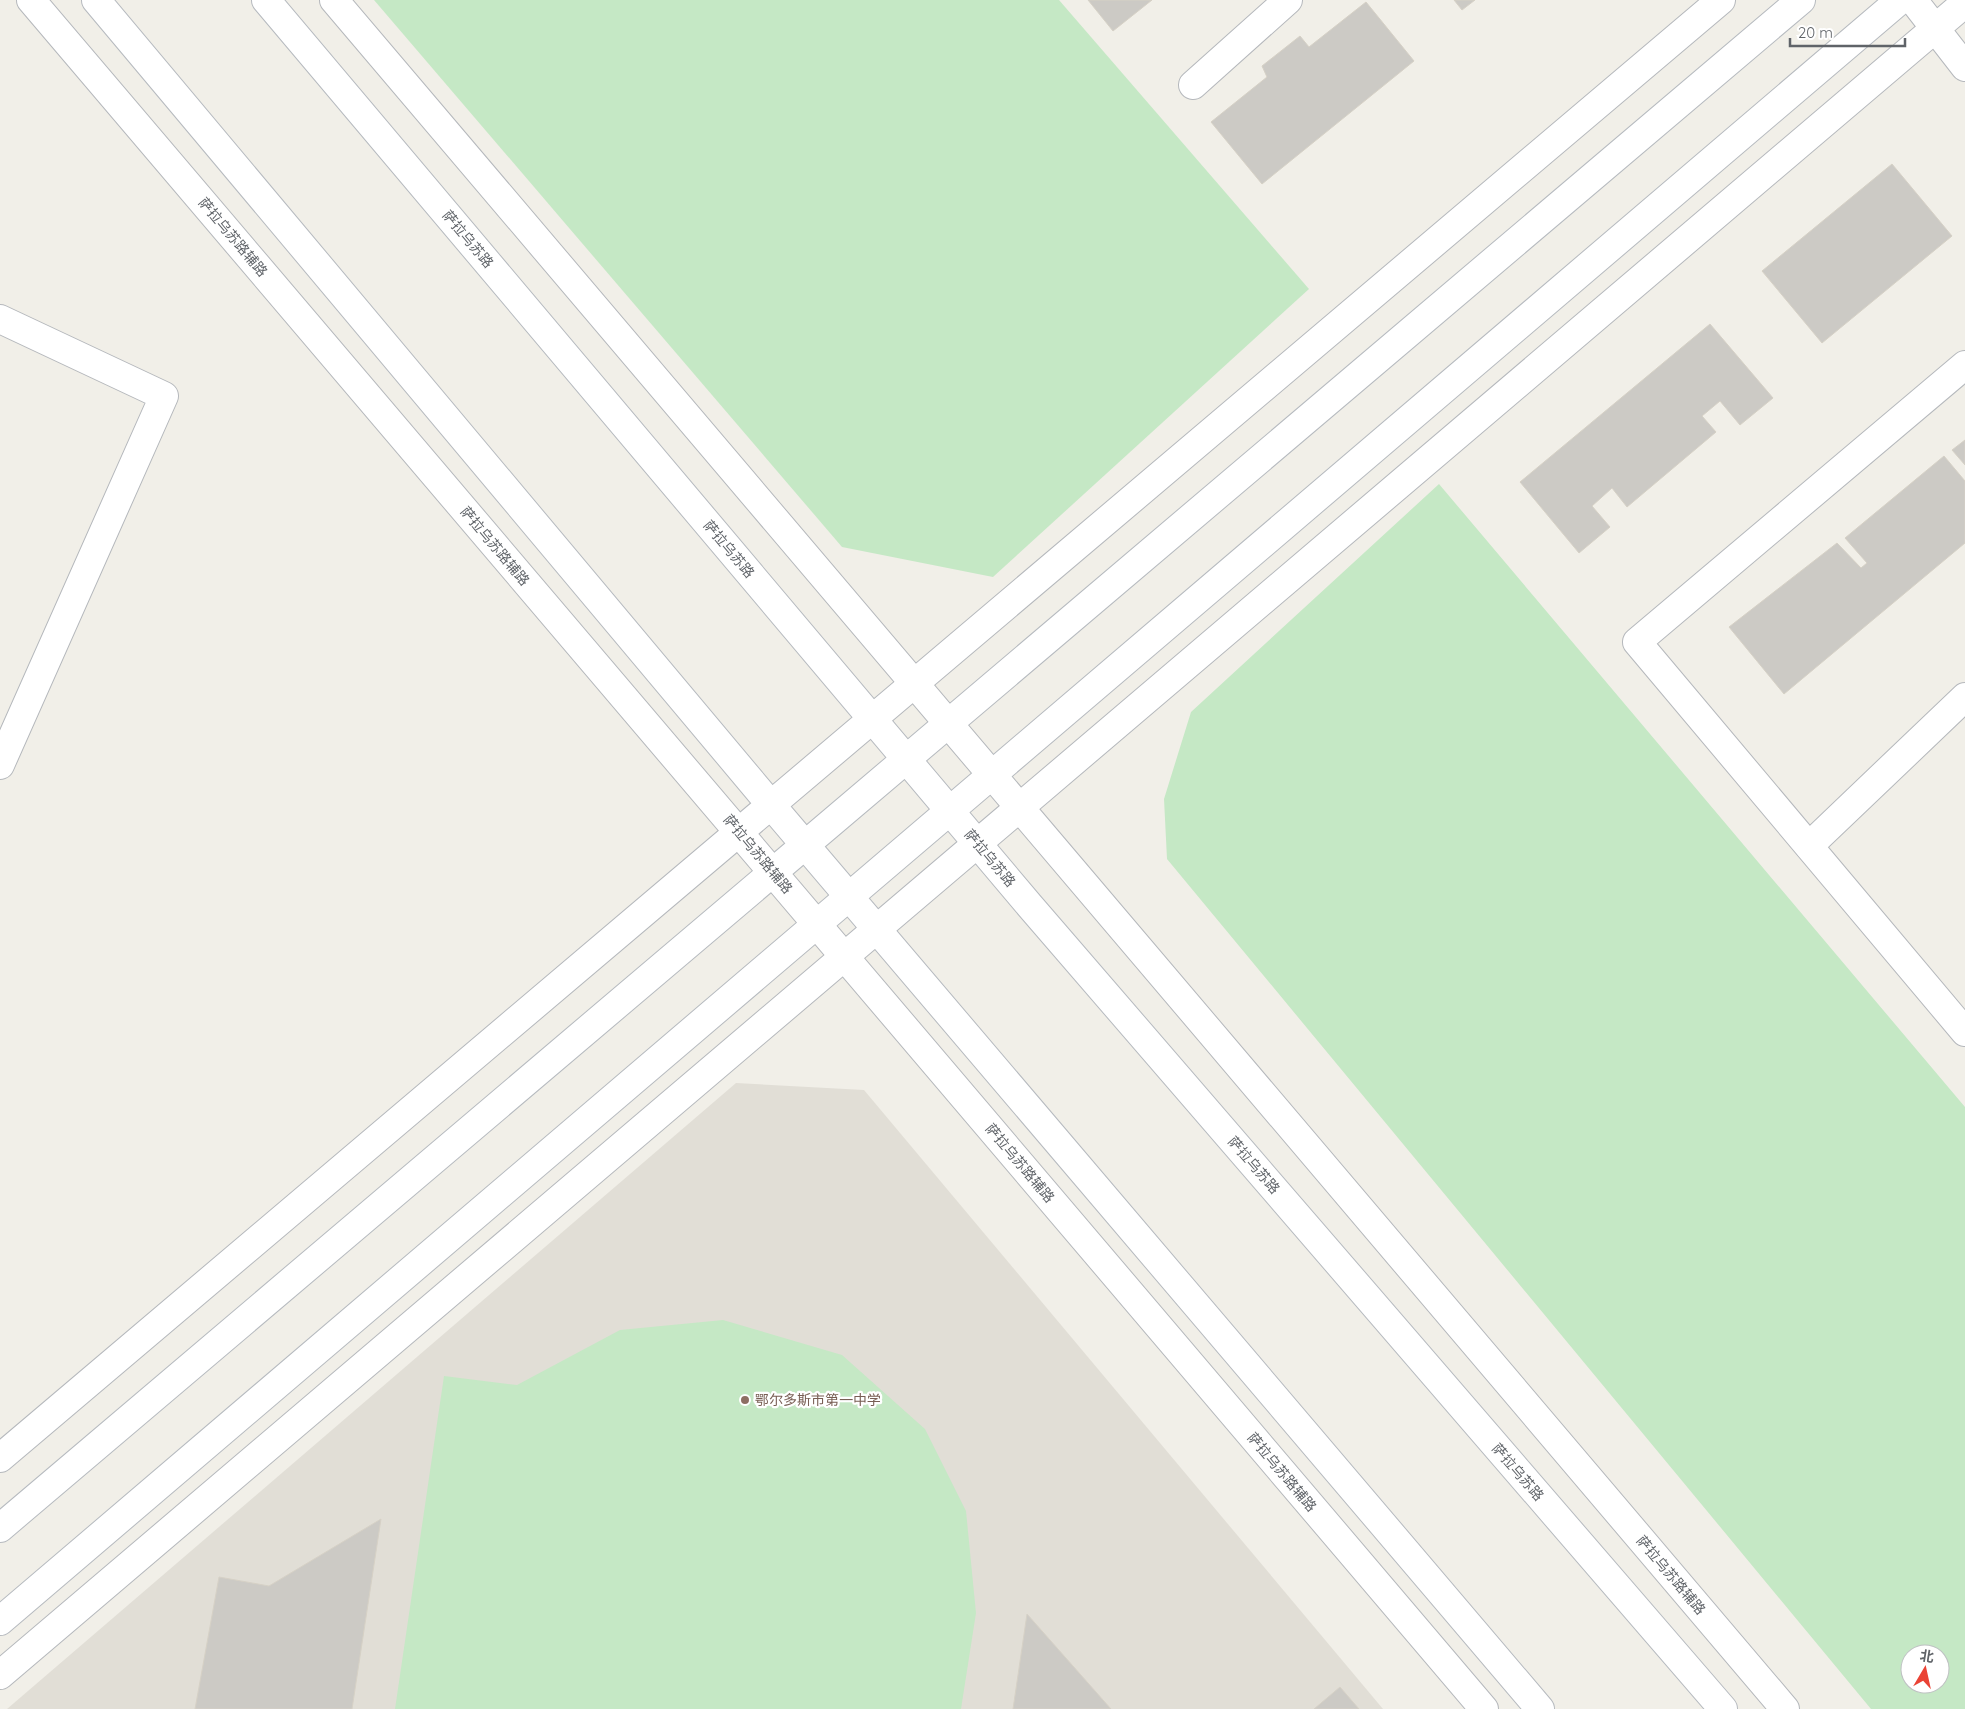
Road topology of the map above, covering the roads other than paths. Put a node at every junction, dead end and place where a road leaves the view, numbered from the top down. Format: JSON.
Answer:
{"nodes":[{"id":1,"x":31,"y":0,"type":"edge"},
{"id":2,"x":96,"y":0,"type":"edge"},
{"id":3,"x":266,"y":0,"type":"edge"},
{"id":4,"x":334,"y":0,"type":"edge"},
{"id":5,"x":1288,"y":0,"type":"edge"},
{"id":6,"x":1721,"y":0,"type":"edge"},
{"id":7,"x":1801,"y":0,"type":"edge"},
{"id":8,"x":1900,"y":0,"type":"edge"},
{"id":9,"x":1913,"y":0,"type":"edge"},
{"id":10,"x":1965,"y":3,"type":"edge"},
{"id":11,"x":1934,"y":29,"type":"junction"},
{"id":12,"x":1965,"y":67,"type":"edge"},
{"id":13,"x":1193,"y":85,"type":"dead end"},
{"id":14,"x":0,"y":319,"type":"edge"},
{"id":15,"x":1965,"y":365,"type":"edge"},
{"id":16,"x":915,"y":684,"type":"junction"},
{"id":17,"x":1965,"y":697,"type":"edge"},
{"id":18,"x":873,"y":719,"type":"junction"},
{"id":19,"x":8,"y":722,"type":"edge"},
{"id":20,"x":948,"y":723,"type":"junction"},
{"id":21,"x":907,"y":759,"type":"junction"},
{"id":22,"x":0,"y":765,"type":"edge"},
{"id":23,"x":992,"y":775,"type":"junction"},
{"id":24,"x":771,"y":805,"type":"junction"},
{"id":25,"x":1020,"y":807,"type":"junction"},
{"id":26,"x":950,"y":810,"type":"junction"},
{"id":27,"x":739,"y":832,"type":"junction"},
{"id":28,"x":978,"y":844,"type":"junction"},
{"id":29,"x":806,"y":845,"type":"junction"},
{"id":30,"x":1809,"y":846,"type":"junction"},
{"id":31,"x":773,"y":873,"type":"junction"},
{"id":32,"x":849,"y":896,"type":"junction"},
{"id":33,"x":817,"y":924,"type":"junction"},
{"id":34,"x":877,"y":929,"type":"junction"},
{"id":35,"x":844,"y":957,"type":"junction"},
{"id":36,"x":1965,"y":1032,"type":"edge"},
{"id":37,"x":0,"y":1458,"type":"edge"},
{"id":38,"x":0,"y":1528,"type":"edge"},
{"id":39,"x":0,"y":1620,"type":"edge"},
{"id":40,"x":0,"y":1675,"type":"edge"},
{"id":41,"x":1484,"y":1709,"type":"edge"},
{"id":42,"x":1540,"y":1709,"type":"edge"},
{"id":43,"x":1722,"y":1709,"type":"edge"},
{"id":44,"x":1785,"y":1709,"type":"edge"}],
"edges":[{"from":1,"to":27,"type":"street","name":"萨拉乌苏路辅路"},
{"from":2,"to":24,"type":"street"},
{"from":3,"to":18,"type":"street","name":"萨拉乌苏路"},
{"from":4,"to":16,"type":"street","name":"萨拉乌苏路辅路"},
{"from":5,"to":13,"type":"street"},
{"from":6,"to":16,"type":"street"},
{"from":7,"to":20,"type":"street"},
{"from":8,"to":23,"type":"street"},
{"from":9,"to":11,"type":"street"},
{"from":10,"to":11,"type":"street"},
{"from":11,"to":12,"type":"street"},
{"from":11,"to":25,"type":"street"},
{"from":14,"to":19,"type":"street"},
{"from":15,"to":30,"type":"street"},
{"from":16,"to":18,"type":"street"},
{"from":16,"to":20,"type":"street","name":"萨拉乌苏路辅路"},
{"from":17,"to":30,"type":"street"},
{"from":18,"to":21,"type":"street","name":"萨拉乌苏路"},
{"from":18,"to":24,"type":"street"},
{"from":19,"to":22,"type":"street"},
{"from":20,"to":21,"type":"street"},
{"from":20,"to":23,"type":"street","name":"萨拉乌苏路辅路"},
{"from":21,"to":26,"type":"street","name":"萨拉乌苏路"},
{"from":21,"to":29,"type":"street"},
{"from":23,"to":25,"type":"street","name":"萨拉乌苏路辅路"},
{"from":23,"to":26,"type":"street"},
{"from":24,"to":27,"type":"street"},
{"from":24,"to":29,"type":"street"},
{"from":25,"to":28,"type":"street"},
{"from":25,"to":44,"type":"street","name":"萨拉乌苏路辅路"},
{"from":26,"to":28,"type":"street","name":"萨拉乌苏路"},
{"from":26,"to":32,"type":"street"},
{"from":27,"to":31,"type":"street","name":"萨拉乌苏路辅路"},
{"from":27,"to":37,"type":"street"},
{"from":28,"to":34,"type":"street"},
{"from":28,"to":43,"type":"street","name":"萨拉乌苏路"},
{"from":29,"to":31,"type":"street"},
{"from":29,"to":32,"type":"street"},
{"from":30,"to":36,"type":"street"},
{"from":31,"to":33,"type":"street","name":"萨拉乌苏路辅路"},
{"from":31,"to":38,"type":"street"},
{"from":32,"to":33,"type":"street"},
{"from":32,"to":34,"type":"street"},
{"from":33,"to":35,"type":"street","name":"萨拉乌苏路辅路"},
{"from":33,"to":39,"type":"street"},
{"from":34,"to":35,"type":"street"},
{"from":34,"to":42,"type":"street"},
{"from":35,"to":40,"type":"street"},
{"from":35,"to":41,"type":"street","name":"萨拉乌苏路辅路"}]}
